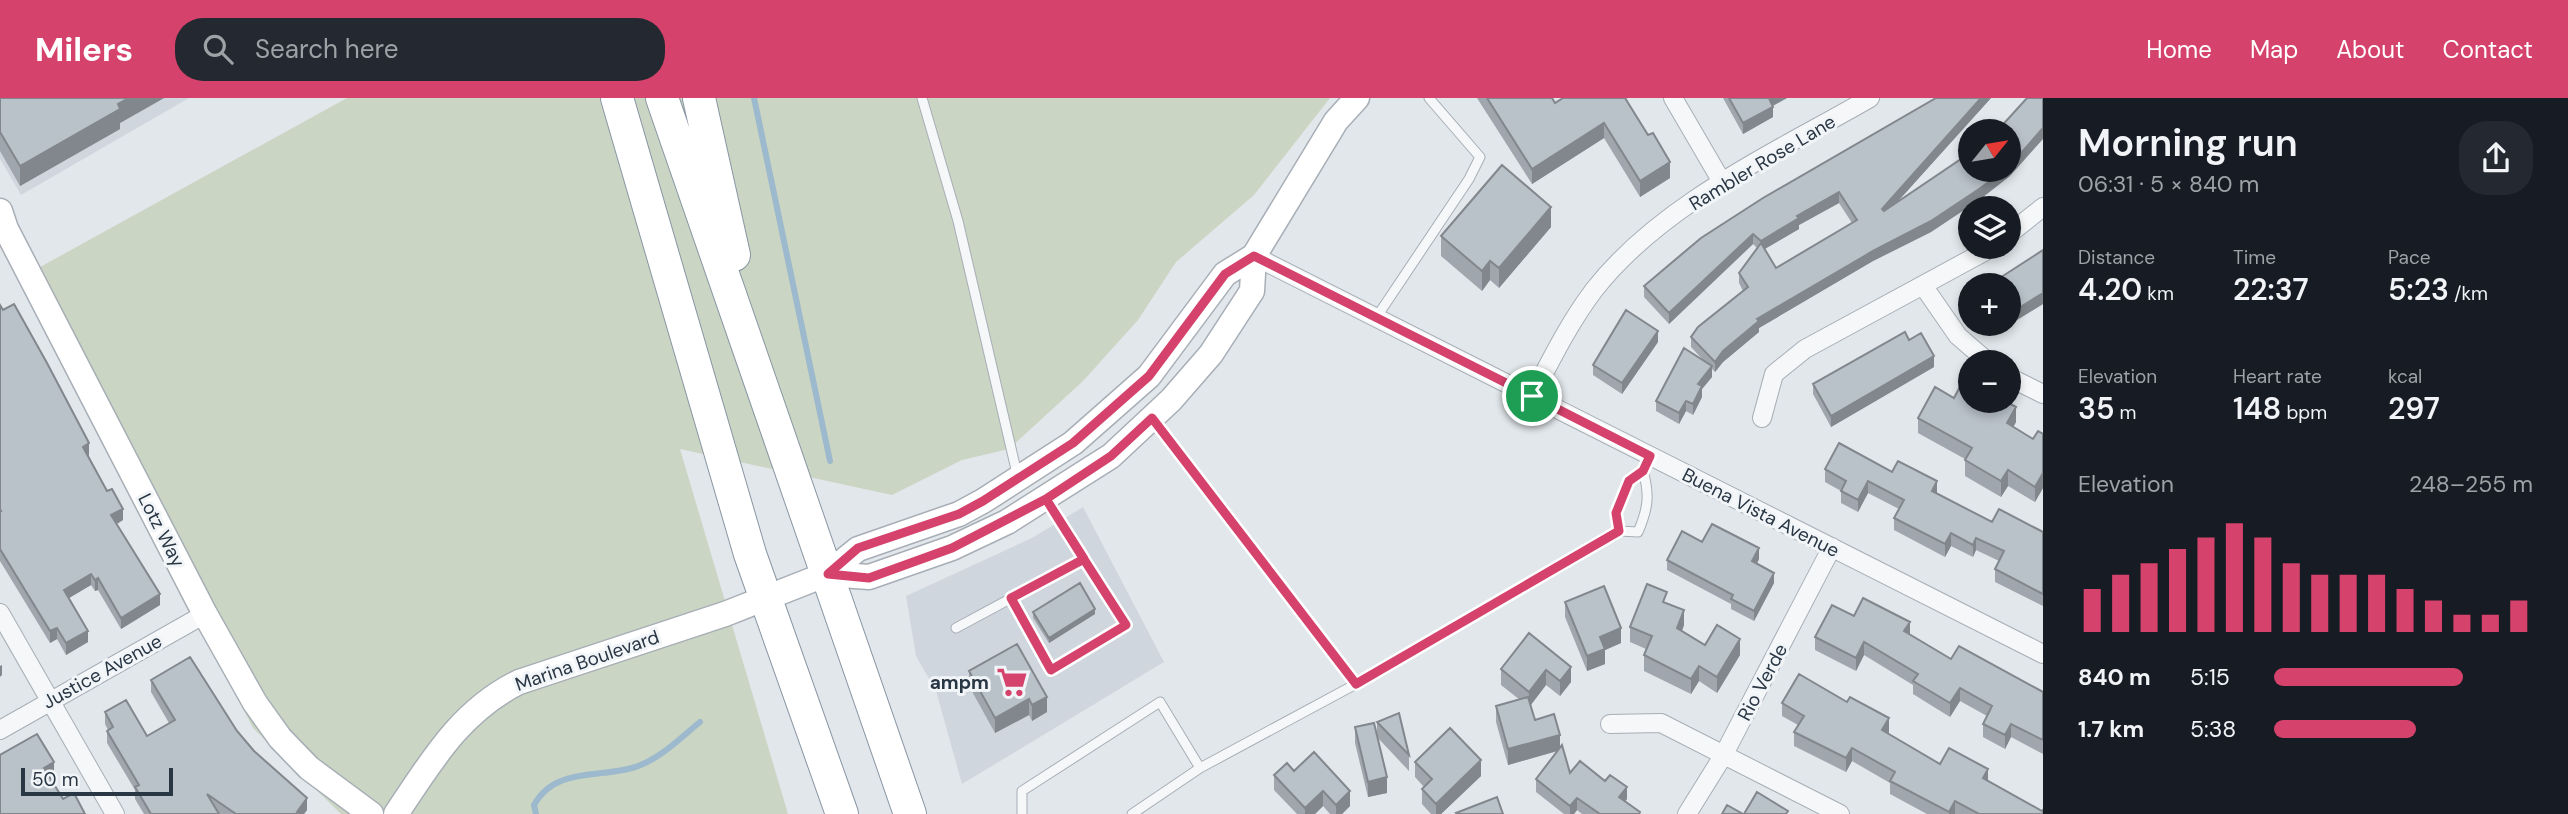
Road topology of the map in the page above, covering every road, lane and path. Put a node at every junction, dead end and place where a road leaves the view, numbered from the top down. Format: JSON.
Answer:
{"nodes":[{"id":1,"x":617,"y":98,"type":"edge"},
{"id":2,"x":662,"y":98,"type":"edge"},
{"id":3,"x":699,"y":98,"type":"edge"},
{"id":4,"x":922,"y":98,"type":"edge"},
{"id":5,"x":1357,"y":98,"type":"edge"},
{"id":6,"x":1429,"y":98,"type":"edge"},
{"id":7,"x":1672,"y":98,"type":"edge"},
{"id":8,"x":1870,"y":98,"type":"edge"},
{"id":9,"x":1722,"y":182,"type":"junction"},
{"id":10,"x":2043,"y":207,"type":"edge"},
{"id":11,"x":0,"y":211,"type":"edge"},
{"id":12,"x":2021,"y":224,"type":"edge"},
{"id":13,"x":1254,"y":256,"type":"junction"},
{"id":14,"x":1972,"y":259,"type":"edge"},
{"id":15,"x":1924,"y":287,"type":"junction"},
{"id":16,"x":1376,"y":318,"type":"junction"},
{"id":17,"x":744,"y":336,"type":"junction"},
{"id":18,"x":1975,"y":350,"type":"edge"},
{"id":19,"x":2021,"y":383,"type":"edge"},
{"id":20,"x":2043,"y":394,"type":"edge"},
{"id":21,"x":1532,"y":396,"type":"junction"},
{"id":22,"x":1152,"y":418,"type":"junction"},
{"id":23,"x":1762,"y":418,"type":"dead end"},
{"id":24,"x":1073,"y":443,"type":"junction"},
{"id":25,"x":1646,"y":464,"type":"junction"},
{"id":26,"x":1018,"y":480,"type":"junction"},
{"id":27,"x":1046,"y":499,"type":"junction"},
{"id":28,"x":1619,"y":531,"type":"junction"},
{"id":29,"x":1832,"y":547,"type":"junction"},
{"id":30,"x":1084,"y":559,"type":"junction"},
{"id":31,"x":828,"y":574,"type":"junction"},
{"id":32,"x":765,"y":598,"type":"junction"},
{"id":33,"x":1011,"y":598,"type":"junction"},
{"id":34,"x":0,"y":613,"type":"edge"},
{"id":35,"x":205,"y":614,"type":"junction"},
{"id":36,"x":956,"y":628,"type":"dead end"},
{"id":37,"x":2043,"y":654,"type":"edge"},
{"id":38,"x":1356,"y":684,"type":"junction"},
{"id":39,"x":51,"y":701,"type":"junction"},
{"id":40,"x":1610,"y":724,"type":"dead end"},
{"id":41,"x":0,"y":730,"type":"edge"},
{"id":42,"x":1723,"y":757,"type":"junction"},
{"id":43,"x":1200,"y":768,"type":"junction"},
{"id":44,"x":115,"y":814,"type":"edge"},
{"id":45,"x":371,"y":814,"type":"edge"},
{"id":46,"x":396,"y":814,"type":"edge"},
{"id":47,"x":842,"y":814,"type":"edge"},
{"id":48,"x":910,"y":814,"type":"edge"},
{"id":49,"x":1022,"y":814,"type":"edge"},
{"id":50,"x":1132,"y":814,"type":"edge"},
{"id":51,"x":1687,"y":814,"type":"edge"},
{"id":52,"x":1840,"y":814,"type":"edge"}],
"edges":[{"from":1,"to":32,"type":"highway"},
{"from":2,"to":17,"type":"highway"},
{"from":3,"to":17,"type":"highway"},
{"from":4,"to":26,"type":"lane"},
{"from":5,"to":13,"type":"street","name":"Marina Boulevard"},
{"from":6,"to":16,"type":"lane"},
{"from":7,"to":9,"type":"street"},
{"from":8,"to":9,"type":"street","name":"Rambler Rose Lane"},
{"from":9,"to":21,"type":"street","name":"Rambler Rose Lane"},
{"from":10,"to":12,"type":"street"},
{"from":11,"to":35,"type":"street","name":"Lotz Way"},
{"from":13,"to":16,"type":"street","name":"Buena Vista Avenue"},
{"from":13,"to":22,"type":"street","name":"Marina Boulevard"},
{"from":13,"to":24,"type":"street","name":"Marina Boulevard"},
{"from":14,"to":15,"type":"street"},
{"from":15,"to":18,"type":"street"},
{"from":15,"to":23,"type":"street"},
{"from":16,"to":21,"type":"street","name":"Buena Vista Avenue"},
{"from":17,"to":31,"type":"highway"},
{"from":19,"to":20,"type":"street"},
{"from":21,"to":25,"type":"street","name":"Buena Vista Avenue"},
{"from":22,"to":27,"type":"street","name":"Marina Boulevard"},
{"from":22,"to":38,"type":"lane"},
{"from":24,"to":26,"type":"street","name":"Marina Boulevard"},
{"from":24,"to":27,"type":"street"},
{"from":25,"to":28,"type":"lane"},
{"from":25,"to":28,"type":"lane"},
{"from":25,"to":29,"type":"street","name":"Buena Vista Avenue"},
{"from":26,"to":31,"type":"street","name":"Marina Boulevard"},
{"from":27,"to":30,"type":"lane"},
{"from":27,"to":31,"type":"street","name":"Marina Boulevard"},
{"from":28,"to":38,"type":"lane"},
{"from":29,"to":37,"type":"street","name":"Buena Vista Avenue"},
{"from":29,"to":42,"type":"street","name":"Rio Verde"},
{"from":30,"to":33,"type":"lane"},
{"from":30,"to":33,"type":"lane"},
{"from":31,"to":32,"type":"street","name":"Marina Boulevard"},
{"from":31,"to":48,"type":"highway"},
{"from":32,"to":46,"type":"street","name":"Marina Boulevard"},
{"from":32,"to":47,"type":"highway"},
{"from":33,"to":36,"type":"lane"},
{"from":34,"to":39,"type":"street"},
{"from":35,"to":39,"type":"street","name":"Justice Avenue"},
{"from":35,"to":45,"type":"street","name":"Lotz Way"},
{"from":38,"to":43,"type":"lane"},
{"from":39,"to":41,"type":"street","name":"Justice Avenue"},
{"from":39,"to":44,"type":"street"},
{"from":40,"to":42,"type":"street"},
{"from":42,"to":51,"type":"street","name":"Rio Verde"},
{"from":42,"to":52,"type":"street"},
{"from":43,"to":49,"type":"lane"},
{"from":43,"to":50,"type":"lane"}]}
